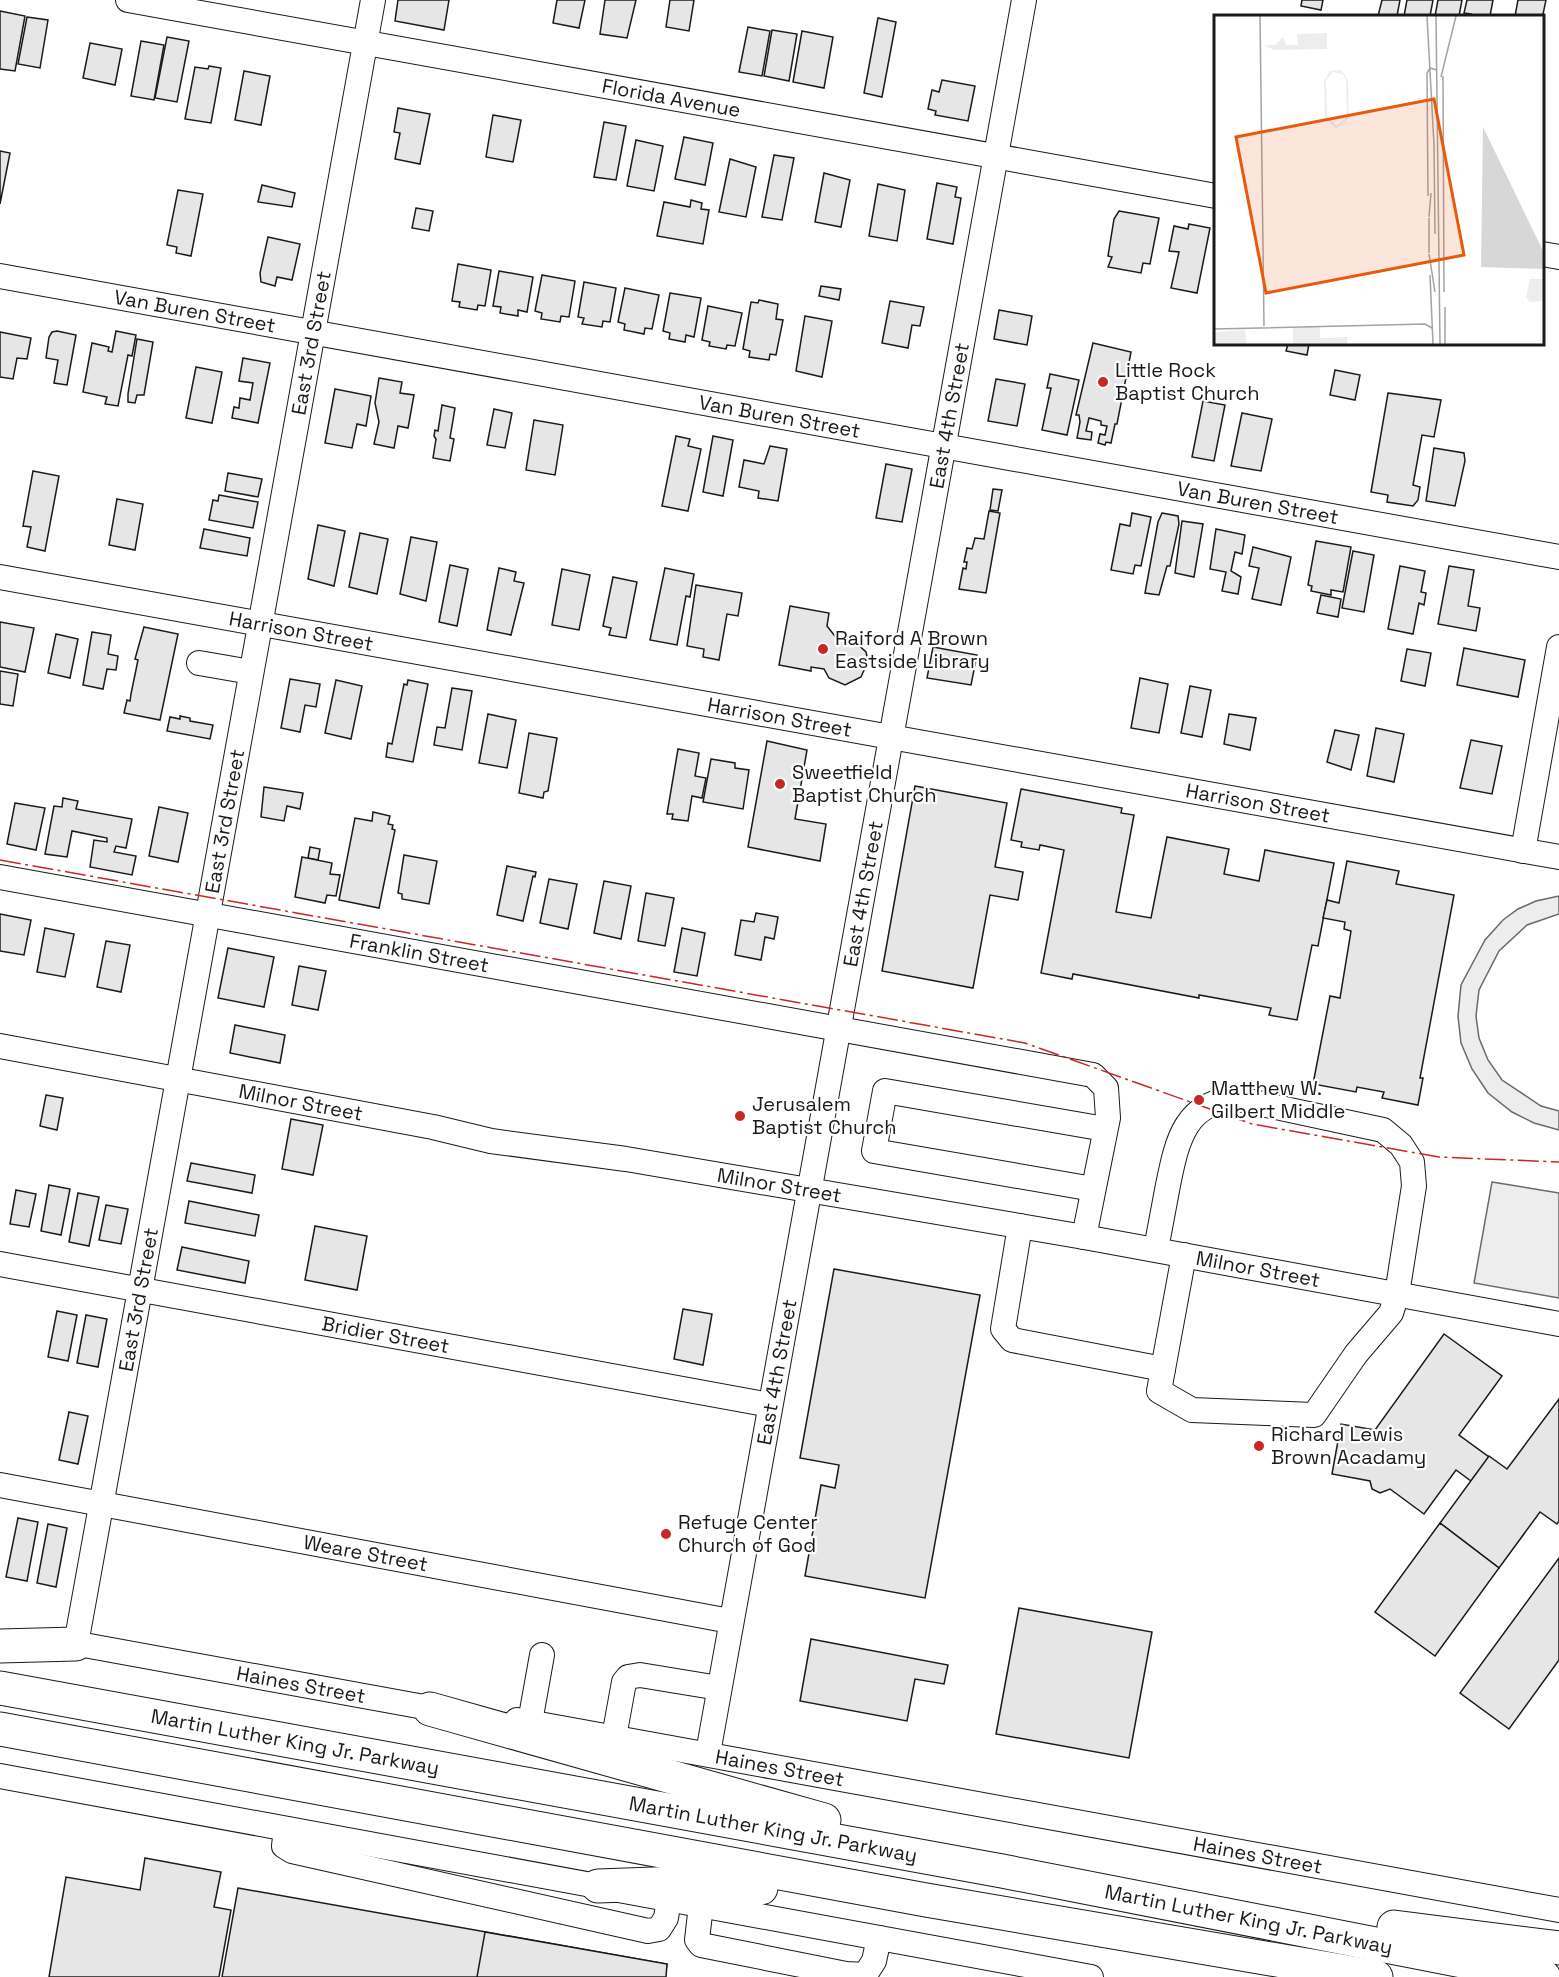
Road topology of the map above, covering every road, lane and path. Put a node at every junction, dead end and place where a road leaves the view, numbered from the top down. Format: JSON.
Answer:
{"nodes":[{"id":1,"x":128,"y":0,"type":"edge"},
{"id":2,"x":373,"y":0,"type":"edge"},
{"id":3,"x":1024,"y":0,"type":"edge"},
{"id":4,"x":365,"y":42,"type":"junction"},
{"id":5,"x":996,"y":156,"type":"junction"},
{"id":6,"x":1214,"y":196,"type":"edge"},
{"id":7,"x":1544,"y":254,"type":"edge"},
{"id":8,"x":1559,"y":257,"type":"edge"},
{"id":9,"x":0,"y":276,"type":"edge"},
{"id":10,"x":311,"y":332,"type":"junction"},
{"id":11,"x":944,"y":445,"type":"junction"},
{"id":12,"x":1559,"y":557,"type":"edge"},
{"id":13,"x":0,"y":577,"type":"edge"},
{"id":14,"x":260,"y":624,"type":"junction"},
{"id":15,"x":1559,"y":647,"type":"edge"},
{"id":16,"x":198,"y":663,"type":"dead end"},
{"id":17,"x":251,"y":672,"type":"junction"},
{"id":18,"x":891,"y":737,"type":"junction"},
{"id":19,"x":1523,"y":851,"type":"junction"},
{"id":20,"x":1559,"y":857,"type":"edge"},
{"id":21,"x":0,"y":877,"type":"edge"},
{"id":22,"x":208,"y":915,"type":"junction"},
{"id":23,"x":839,"y":1028,"type":"junction"},
{"id":24,"x":0,"y":1046,"type":"edge"},
{"id":25,"x":179,"y":1080,"type":"junction"},
{"id":26,"x":1105,"y":1129,"type":"junction"},
{"id":27,"x":1093,"y":1189,"type":"junction"},
{"id":28,"x":810,"y":1190,"type":"junction"},
{"id":29,"x":1020,"y":1226,"type":"junction"},
{"id":30,"x":1084,"y":1237,"type":"junction"},
{"id":31,"x":1156,"y":1249,"type":"junction"},
{"id":32,"x":1184,"y":1255,"type":"junction"},
{"id":33,"x":0,"y":1264,"type":"edge"},
{"id":34,"x":142,"y":1289,"type":"junction"},
{"id":35,"x":1397,"y":1294,"type":"junction"},
{"id":36,"x":1559,"y":1324,"type":"edge"},
{"id":37,"x":1163,"y":1369,"type":"junction"},
{"id":38,"x":770,"y":1405,"type":"junction"},
{"id":39,"x":0,"y":1485,"type":"edge"},
{"id":40,"x":101,"y":1503,"type":"junction"},
{"id":41,"x":730,"y":1621,"type":"junction"},
{"id":42,"x":0,"y":1630,"type":"edge"},
{"id":43,"x":76,"y":1644,"type":"junction"},
{"id":44,"x":0,"y":1646,"type":"edge"},
{"id":45,"x":542,"y":1655,"type":"dead end"},
{"id":46,"x":0,"y":1688,"type":"edge"},
{"id":47,"x":719,"y":1688,"type":"junction"},
{"id":48,"x":430,"y":1709,"type":"junction"},
{"id":49,"x":530,"y":1722,"type":"junction"},
{"id":50,"x":0,"y":1729,"type":"edge"},
{"id":51,"x":614,"y":1737,"type":"junction"},
{"id":52,"x":708,"y":1753,"type":"junction"},
{"id":53,"x":0,"y":1776,"type":"edge"},
{"id":54,"x":285,"y":1829,"type":"junction"},
{"id":55,"x":1002,"y":1871,"type":"junction"},
{"id":56,"x":598,"y":1886,"type":"junction"},
{"id":57,"x":1114,"y":1892,"type":"junction"},
{"id":58,"x":669,"y":1899,"type":"junction"},
{"id":59,"x":926,"y":1900,"type":"junction"},
{"id":60,"x":701,"y":1905,"type":"junction"},
{"id":61,"x":1559,"y":1911,"type":"edge"},
{"id":62,"x":879,"y":1938,"type":"junction"},
{"id":63,"x":1559,"y":1948,"type":"edge"},
{"id":64,"x":1312,"y":1971,"type":"edge"},
{"id":65,"x":1091,"y":1977,"type":"edge"},
{"id":66,"x":1376,"y":1977,"type":"edge"},
{"id":67,"x":1544,"y":1977,"type":"edge"}],
"edges":[{"from":1,"to":4,"type":"street","name":"Florida Avenue"},
{"from":2,"to":4,"type":"street","name":"East 3rd Street"},
{"from":3,"to":5,"type":"street","name":"East 4th Street"},
{"from":4,"to":5,"type":"street","name":"Florida Avenue"},
{"from":4,"to":10,"type":"street","name":"East 3rd Street"},
{"from":5,"to":6,"type":"street","name":"Florida Avenue"},
{"from":5,"to":11,"type":"street","name":"East 4th Street"},
{"from":7,"to":8,"type":"street"},
{"from":9,"to":10,"type":"street","name":"Van Buren Street"},
{"from":10,"to":11,"type":"street","name":"Van Buren Street"},
{"from":10,"to":14,"type":"street","name":"East 3rd Street"},
{"from":11,"to":12,"type":"street","name":"Van Buren Street"},
{"from":11,"to":18,"type":"street","name":"East 4th Street"},
{"from":13,"to":14,"type":"street","name":"Harrison Street"},
{"from":14,"to":17,"type":"street","name":"East 3rd Street"},
{"from":14,"to":18,"type":"street","name":"Harrison Street"},
{"from":15,"to":19,"type":"street"},
{"from":16,"to":17,"type":"street"},
{"from":17,"to":22,"type":"street","name":"East 3rd Street"},
{"from":18,"to":19,"type":"street","name":"Harrison Street"},
{"from":18,"to":23,"type":"street","name":"East 4th Street"},
{"from":19,"to":20,"type":"street","name":"Harrison Street"},
{"from":21,"to":22,"type":"street","name":"Franklin Street"},
{"from":22,"to":23,"type":"street","name":"Franklin Street"},
{"from":22,"to":25,"type":"street","name":"East 3rd Street"},
{"from":23,"to":26,"type":"street","name":"Franklin Street"},
{"from":23,"to":28,"type":"street","name":"East 4th Street"},
{"from":24,"to":25,"type":"street","name":"Milnor Street"},
{"from":25,"to":28,"type":"street","name":"Milnor Street"},
{"from":25,"to":34,"type":"street","name":"East 3rd Street"},
{"from":26,"to":27,"type":"street","name":"Franklin Street"},
{"from":26,"to":27,"type":"street"},
{"from":27,"to":30,"type":"street","name":"Franklin Street"},
{"from":28,"to":29,"type":"street","name":"Milnor Street"},
{"from":28,"to":38,"type":"street","name":"East 4th Street"},
{"from":29,"to":30,"type":"street","name":"Milnor Street"},
{"from":29,"to":37,"type":"street"},
{"from":30,"to":31,"type":"street","name":"Milnor Street"},
{"from":31,"to":32,"type":"street","name":"Milnor Street"},
{"from":31,"to":35,"type":"street"},
{"from":32,"to":35,"type":"street","name":"Milnor Street"},
{"from":32,"to":37,"type":"street"},
{"from":33,"to":34,"type":"street","name":"Bridier Street"},
{"from":34,"to":38,"type":"street","name":"Bridier Street"},
{"from":34,"to":40,"type":"street","name":"East 3rd Street"},
{"from":35,"to":36,"type":"street","name":"Milnor Street"},
{"from":35,"to":37,"type":"street"},
{"from":38,"to":41,"type":"street","name":"East 4th Street"},
{"from":39,"to":40,"type":"street","name":"Weare Street"},
{"from":40,"to":41,"type":"street","name":"Weare Street"},
{"from":40,"to":43,"type":"street","name":"East 3rd Street"},
{"from":41,"to":47,"type":"street","name":"East 4th Street"},
{"from":42,"to":43,"type":"street","name":"Haines Street"},
{"from":43,"to":44,"type":"highway"},
{"from":43,"to":48,"type":"street","name":"Haines Street"},
{"from":45,"to":49,"type":"street"},
{"from":46,"to":55,"type":"highway","name":"Martin Luther King Jr. Parkway"},
{"from":47,"to":51,"type":"street"},
{"from":47,"to":52,"type":"street","name":"East 4th Street"},
{"from":48,"to":49,"type":"street","name":"Haines Street"},
{"from":48,"to":55,"type":"highway"},
{"from":49,"to":51,"type":"street","name":"Haines Street"},
{"from":50,"to":59,"type":"highway","name":"Martin Luther King Jr. Parkway"},
{"from":51,"to":52,"type":"street","name":"Haines Street"},
{"from":52,"to":61,"type":"street","name":"Haines Street"},
{"from":53,"to":54,"type":"street"},
{"from":54,"to":56,"type":"street"},
{"from":54,"to":58,"type":"street"},
{"from":55,"to":57,"type":"highway","name":"Martin Luther King Jr. Parkway"},
{"from":56,"to":58,"type":"street"},
{"from":56,"to":59,"type":"highway"},
{"from":57,"to":63,"type":"highway"},
{"from":57,"to":67,"type":"highway","name":"Martin Luther King Jr. Parkway"},
{"from":58,"to":60,"type":"street"},
{"from":59,"to":64,"type":"highway","name":"Martin Luther King Jr. Parkway"},
{"from":60,"to":62,"type":"street"},
{"from":60,"to":62,"type":"street"},
{"from":62,"to":65,"type":"street"},
{"from":64,"to":66,"type":"highway","name":"Martin Luther King Jr. Parkway"}]}
